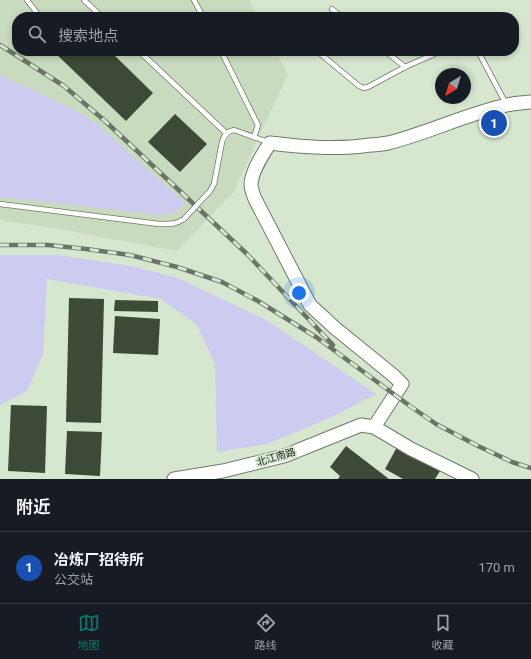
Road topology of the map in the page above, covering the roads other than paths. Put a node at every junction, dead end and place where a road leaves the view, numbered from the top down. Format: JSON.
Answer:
{"nodes":[{"id":1,"x":27,"y":0,"type":"edge"},
{"id":2,"x":84,"y":0,"type":"edge"},
{"id":3,"x":194,"y":0,"type":"edge"},
{"id":4,"x":332,"y":9,"type":"dead end"},
{"id":5,"x":36,"y":12,"type":"edge"},
{"id":6,"x":97,"y":12,"type":"edge"},
{"id":7,"x":200,"y":12,"type":"edge"},
{"id":8,"x":336,"y":12,"type":"edge"},
{"id":9,"x":144,"y":56,"type":"edge"},
{"id":10,"x":224,"y":56,"type":"edge"},
{"id":11,"x":323,"y":56,"type":"edge"},
{"id":12,"x":391,"y":56,"type":"edge"},
{"id":13,"x":430,"y":56,"type":"edge"},
{"id":14,"x":481,"y":56,"type":"edge"},
{"id":15,"x":405,"y":67,"type":"junction"},
{"id":16,"x":531,"y":102,"type":"edge"},
{"id":17,"x":507,"y":105,"type":"junction"},
{"id":18,"x":226,"y":133,"type":"junction"},
{"id":19,"x":254,"y":137,"type":"junction"},
{"id":20,"x":270,"y":143,"type":"junction"},
{"id":21,"x":0,"y":204,"type":"edge"},
{"id":22,"x":374,"y":427,"type":"junction"},
{"id":23,"x":174,"y":479,"type":"edge"},
{"id":24,"x":472,"y":479,"type":"edge"}],
"edges":[{"from":1,"to":5,"type":"lane"},
{"from":2,"to":6,"type":"lane"},
{"from":3,"to":7,"type":"lane"},
{"from":4,"to":8,"type":"lane"},
{"from":9,"to":18,"type":"lane"},
{"from":10,"to":19,"type":"lane"},
{"from":11,"to":15,"type":"lane"},
{"from":12,"to":15,"type":"lane"},
{"from":13,"to":15,"type":"lane"},
{"from":14,"to":17,"type":"lane"},
{"from":16,"to":17,"type":"street"},
{"from":17,"to":20,"type":"street"},
{"from":18,"to":19,"type":"lane"},
{"from":18,"to":21,"type":"lane","bridge":true},
{"from":19,"to":20,"type":"lane"},
{"from":20,"to":22,"type":"street"},
{"from":22,"to":23,"type":"street","name":"北江南路"},
{"from":22,"to":24,"type":"street"}]}
